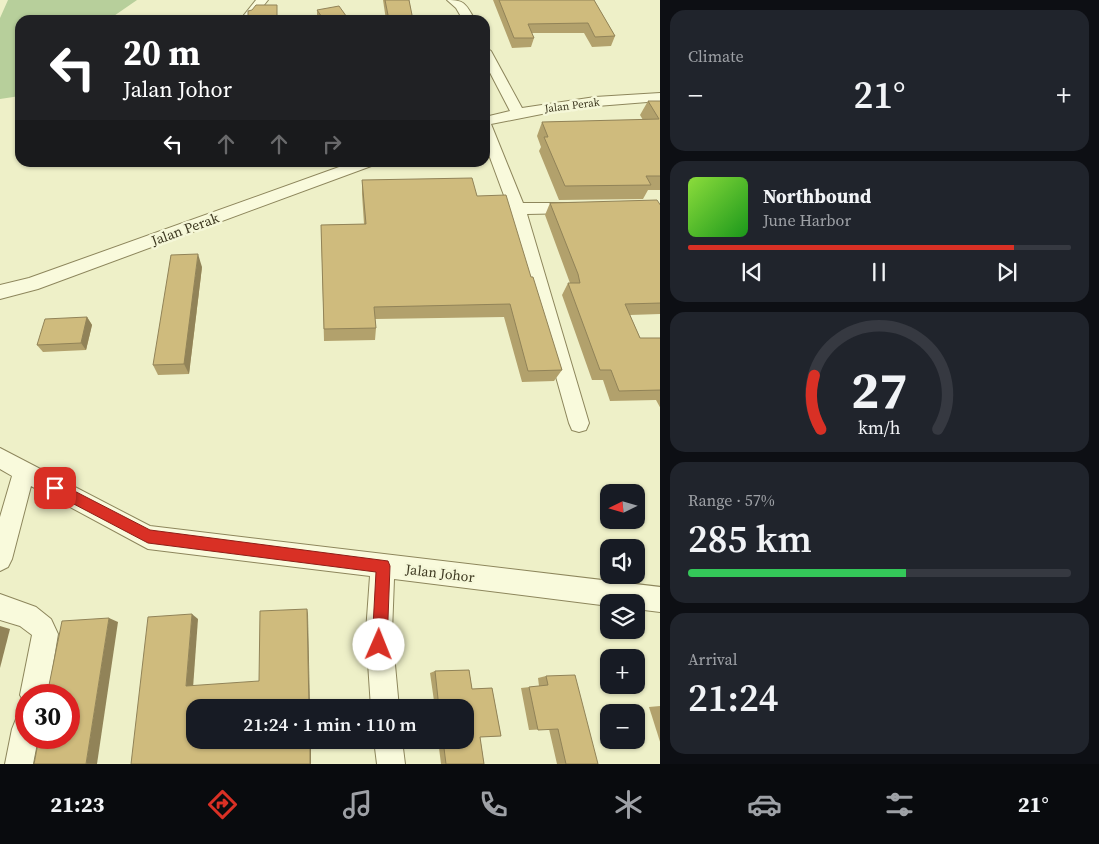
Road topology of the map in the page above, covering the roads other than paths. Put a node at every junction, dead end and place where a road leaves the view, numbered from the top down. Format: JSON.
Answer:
{"nodes":[{"id":1,"x":262,"y":0,"type":"edge"},
{"id":2,"x":453,"y":0,"type":"edge"},
{"id":3,"x":250,"y":15,"type":"edge"},
{"id":4,"x":466,"y":15,"type":"edge"},
{"id":5,"x":490,"y":61,"type":"edge"},
{"id":6,"x":660,"y":97,"type":"edge"},
{"id":7,"x":517,"y":112,"type":"junction"},
{"id":8,"x":490,"y":120,"type":"edge"},
{"id":9,"x":490,"y":138,"type":"edge"},
{"id":10,"x":355,"y":167,"type":"edge"},
{"id":11,"x":593,"y":207,"type":"edge"},
{"id":12,"x":517,"y":209,"type":"junction"},
{"id":13,"x":0,"y":292,"type":"edge"},
{"id":14,"x":579,"y":423,"type":"dead end"},
{"id":15,"x":0,"y":458,"type":"edge"},
{"id":16,"x":24,"y":471,"type":"junction"},
{"id":17,"x":0,"y":559,"type":"edge"},
{"id":18,"x":383,"y":566,"type":"junction"},
{"id":19,"x":660,"y":600,"type":"edge"},
{"id":20,"x":0,"y":607,"type":"edge"},
{"id":21,"x":36,"y":684,"type":"edge"},
{"id":22,"x":384,"y":699,"type":"edge"},
{"id":23,"x":22,"y":749,"type":"edge"},
{"id":24,"x":389,"y":749,"type":"edge"},
{"id":25,"x":19,"y":764,"type":"edge"},
{"id":26,"x":391,"y":764,"type":"edge"}],
"edges":[{"from":1,"to":3,"type":"street"},
{"from":2,"to":4,"type":"street"},
{"from":5,"to":7,"type":"street"},
{"from":6,"to":7,"type":"street","name":"Jalan Perak"},
{"from":7,"to":8,"type":"street","name":"Jalan Perak"},
{"from":9,"to":12,"type":"street"},
{"from":10,"to":13,"type":"street","name":"Jalan Perak"},
{"from":11,"to":12,"type":"street"},
{"from":12,"to":14,"type":"street"},
{"from":15,"to":16,"type":"street","name":"Jalan Johor"},
{"from":16,"to":17,"type":"street"},
{"from":16,"to":18,"type":"street","name":"Jalan Johor"},
{"from":18,"to":19,"type":"street","name":"Jalan Johor"},
{"from":18,"to":22,"type":"street"},
{"from":20,"to":21,"type":"street"},
{"from":23,"to":25,"type":"street"},
{"from":24,"to":26,"type":"street"}]}
